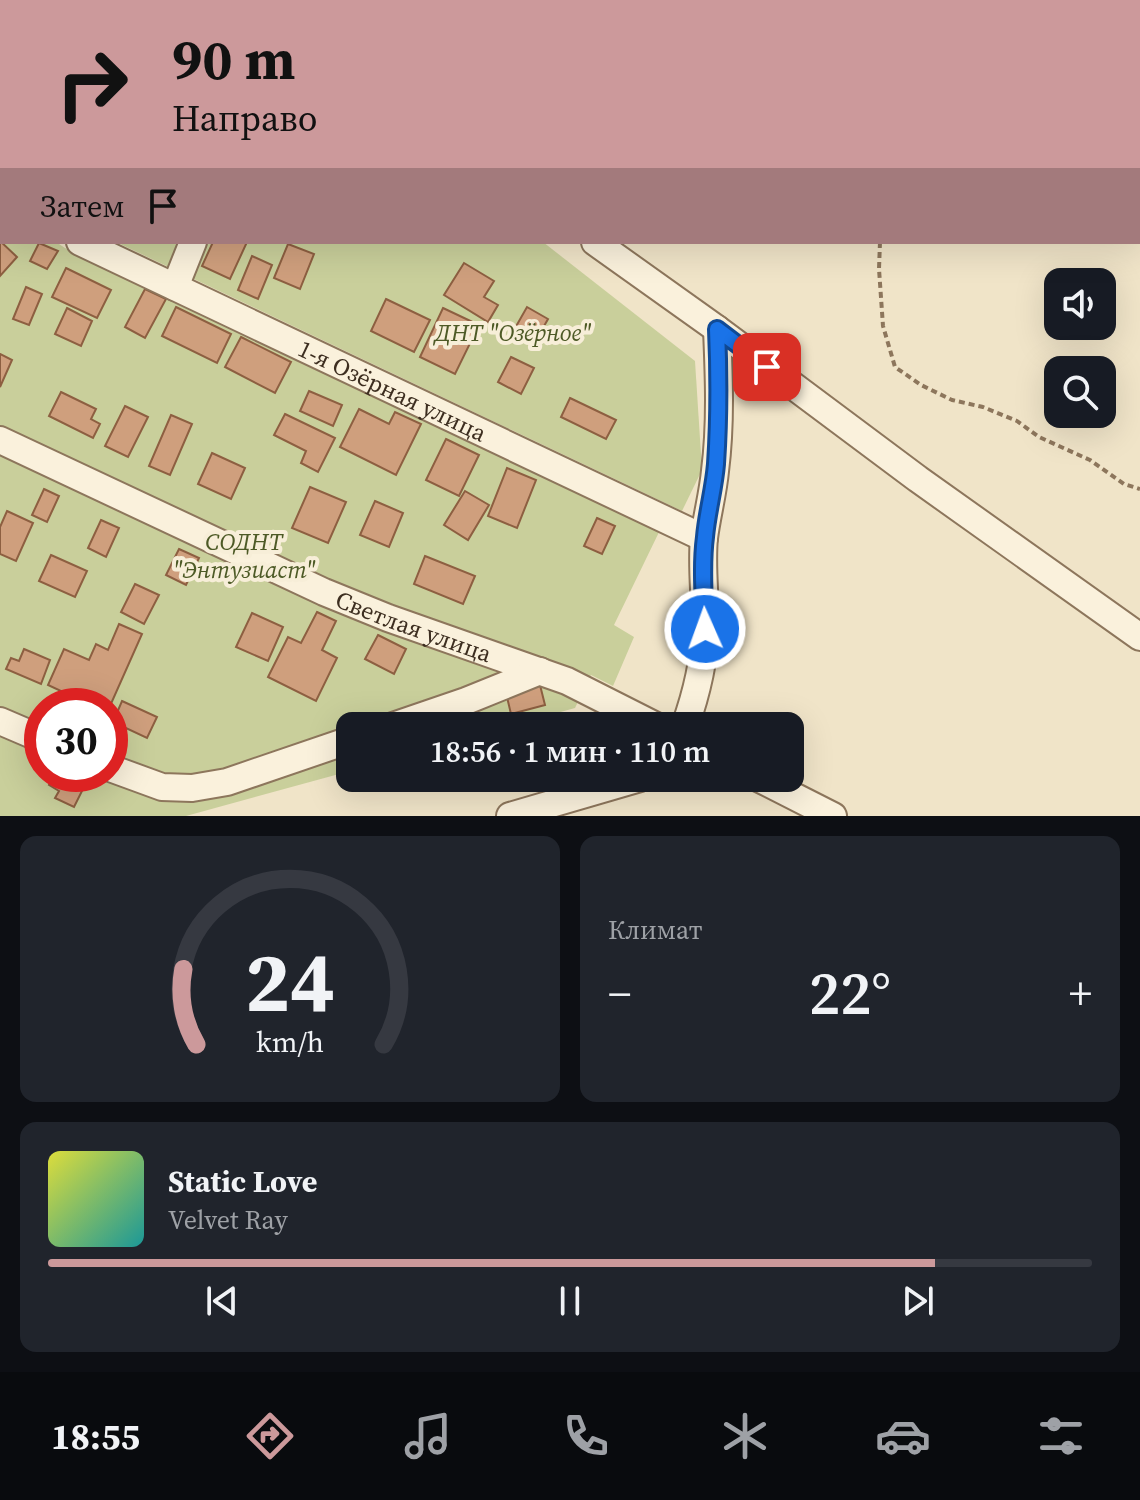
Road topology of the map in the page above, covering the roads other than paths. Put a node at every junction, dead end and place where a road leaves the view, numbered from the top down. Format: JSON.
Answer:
{"nodes":[{"id":1,"x":84,"y":244,"type":"edge"},
{"id":2,"x":192,"y":244,"type":"edge"},
{"id":3,"x":598,"y":244,"type":"edge"},
{"id":4,"x":175,"y":287,"type":"junction"},
{"id":5,"x":717,"y":329,"type":"junction"},
{"id":6,"x":0,"y":440,"type":"edge"},
{"id":7,"x":704,"y":538,"type":"junction"},
{"id":8,"x":1140,"y":637,"type":"edge"},
{"id":9,"x":540,"y":671,"type":"junction"},
{"id":10,"x":434,"y":712,"type":"edge"},
{"id":11,"x":628,"y":712,"type":"edge"},
{"id":12,"x":690,"y":712,"type":"edge"},
{"id":13,"x":0,"y":721,"type":"edge"},
{"id":14,"x":24,"y":731,"type":"edge"},
{"id":15,"x":336,"y":745,"type":"edge"},
{"id":16,"x":128,"y":775,"type":"edge"},
{"id":17,"x":592,"y":792,"type":"edge"},
{"id":18,"x":612,"y":792,"type":"edge"},
{"id":19,"x":786,"y":792,"type":"edge"},
{"id":20,"x":510,"y":816,"type":"edge"},
{"id":21,"x":563,"y":816,"type":"edge"},
{"id":22,"x":833,"y":816,"type":"edge"}],
"edges":[{"from":1,"to":4,"type":"street","name":"1-я Озёрная улица"},
{"from":2,"to":4,"type":"street"},
{"from":3,"to":5,"type":"street"},
{"from":4,"to":7,"type":"street","name":"1-я Озёрная улица"},
{"from":5,"to":7,"type":"street"},
{"from":5,"to":8,"type":"street"},
{"from":6,"to":9,"type":"street","name":"Светлая улица"},
{"from":7,"to":12,"type":"street"},
{"from":9,"to":10,"type":"street"},
{"from":9,"to":11,"type":"street","name":"Светлая улица"},
{"from":13,"to":14,"type":"street"},
{"from":15,"to":16,"type":"street"},
{"from":17,"to":20,"type":"street"},
{"from":18,"to":21,"type":"street"},
{"from":19,"to":22,"type":"street"}]}
